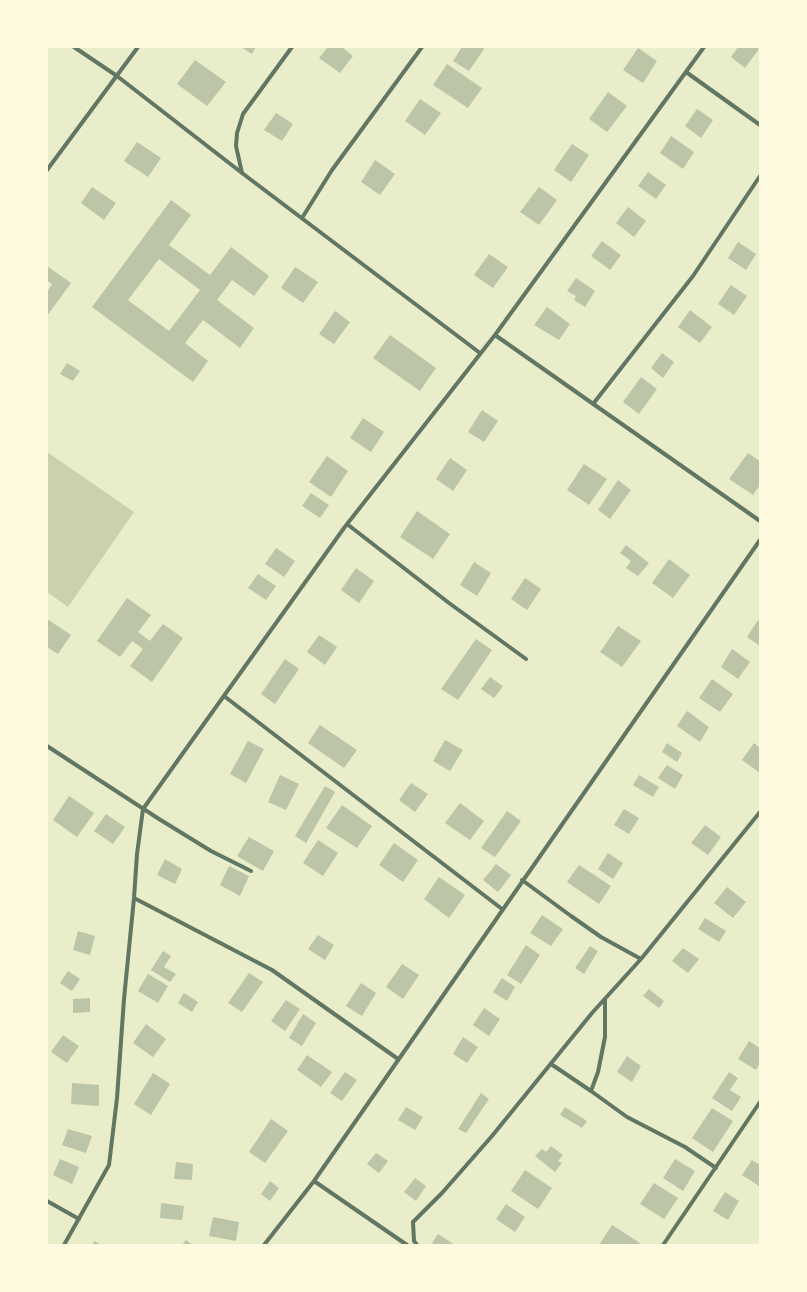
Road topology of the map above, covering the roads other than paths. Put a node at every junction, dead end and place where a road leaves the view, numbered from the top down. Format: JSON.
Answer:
{"nodes":[{"id":1,"x":74,"y":47,"type":"edge"},
{"id":2,"x":138,"y":47,"type":"edge"},
{"id":3,"x":292,"y":47,"type":"edge"},
{"id":4,"x":422,"y":47,"type":"edge"},
{"id":5,"x":704,"y":47,"type":"edge"},
{"id":6,"x":686,"y":72,"type":"junction"},
{"id":7,"x":117,"y":76,"type":"junction"},
{"id":8,"x":760,"y":125,"type":"edge"},
{"id":9,"x":47,"y":170,"type":"edge"},
{"id":10,"x":242,"y":173,"type":"junction"},
{"id":11,"x":760,"y":176,"type":"edge"},
{"id":12,"x":302,"y":218,"type":"junction"},
{"id":13,"x":495,"y":335,"type":"junction"},
{"id":14,"x":480,"y":353,"type":"junction"},
{"id":15,"x":593,"y":404,"type":"junction"},
{"id":16,"x":760,"y":520,"type":"edge"},
{"id":17,"x":347,"y":524,"type":"junction"},
{"id":18,"x":760,"y":542,"type":"edge"},
{"id":19,"x":526,"y":659,"type":"dead end"},
{"id":20,"x":224,"y":696,"type":"junction"},
{"id":21,"x":47,"y":746,"type":"edge"},
{"id":22,"x":143,"y":809,"type":"junction"},
{"id":23,"x":760,"y":812,"type":"edge"},
{"id":24,"x":251,"y":871,"type":"dead end"},
{"id":25,"x":522,"y":880,"type":"junction"},
{"id":26,"x":134,"y":898,"type":"junction"},
{"id":27,"x":502,"y":909,"type":"junction"},
{"id":28,"x":641,"y":959,"type":"junction"},
{"id":29,"x":606,"y":999,"type":"junction"},
{"id":30,"x":398,"y":1059,"type":"junction"},
{"id":31,"x":551,"y":1064,"type":"junction"},
{"id":32,"x":591,"y":1091,"type":"junction"},
{"id":33,"x":760,"y":1102,"type":"edge"},
{"id":34,"x":716,"y":1168,"type":"junction"},
{"id":35,"x":314,"y":1181,"type":"junction"},
{"id":36,"x":47,"y":1201,"type":"edge"},
{"id":37,"x":79,"y":1219,"type":"junction"},
{"id":38,"x":64,"y":1245,"type":"edge"},
{"id":39,"x":264,"y":1245,"type":"edge"},
{"id":40,"x":407,"y":1245,"type":"edge"},
{"id":41,"x":417,"y":1245,"type":"edge"},
{"id":42,"x":663,"y":1245,"type":"edge"}],
"edges":[{"from":1,"to":7,"type":"street"},
{"from":2,"to":7,"type":"street"},
{"from":3,"to":10,"type":"street"},
{"from":4,"to":12,"type":"street"},
{"from":5,"to":6,"type":"street"},
{"from":6,"to":8,"type":"street"},
{"from":6,"to":13,"type":"street"},
{"from":7,"to":9,"type":"street"},
{"from":7,"to":10,"type":"street"},
{"from":10,"to":12,"type":"street"},
{"from":11,"to":15,"type":"street"},
{"from":12,"to":14,"type":"street"},
{"from":13,"to":14,"type":"street"},
{"from":13,"to":15,"type":"street"},
{"from":14,"to":17,"type":"street"},
{"from":15,"to":16,"type":"street"},
{"from":17,"to":19,"type":"street"},
{"from":17,"to":20,"type":"street"},
{"from":18,"to":25,"type":"street"},
{"from":20,"to":22,"type":"street"},
{"from":20,"to":27,"type":"street"},
{"from":21,"to":22,"type":"street"},
{"from":22,"to":24,"type":"street"},
{"from":22,"to":26,"type":"street"},
{"from":23,"to":28,"type":"street"},
{"from":25,"to":27,"type":"street"},
{"from":25,"to":28,"type":"street"},
{"from":26,"to":30,"type":"street"},
{"from":26,"to":37,"type":"street"},
{"from":27,"to":30,"type":"street"},
{"from":28,"to":29,"type":"street"},
{"from":29,"to":31,"type":"street"},
{"from":29,"to":32,"type":"street"},
{"from":30,"to":35,"type":"street"},
{"from":31,"to":32,"type":"street"},
{"from":31,"to":41,"type":"street"},
{"from":32,"to":34,"type":"street"},
{"from":33,"to":34,"type":"street"},
{"from":34,"to":42,"type":"street"},
{"from":35,"to":39,"type":"street"},
{"from":35,"to":40,"type":"street"},
{"from":36,"to":37,"type":"street"},
{"from":37,"to":38,"type":"street"}]}
